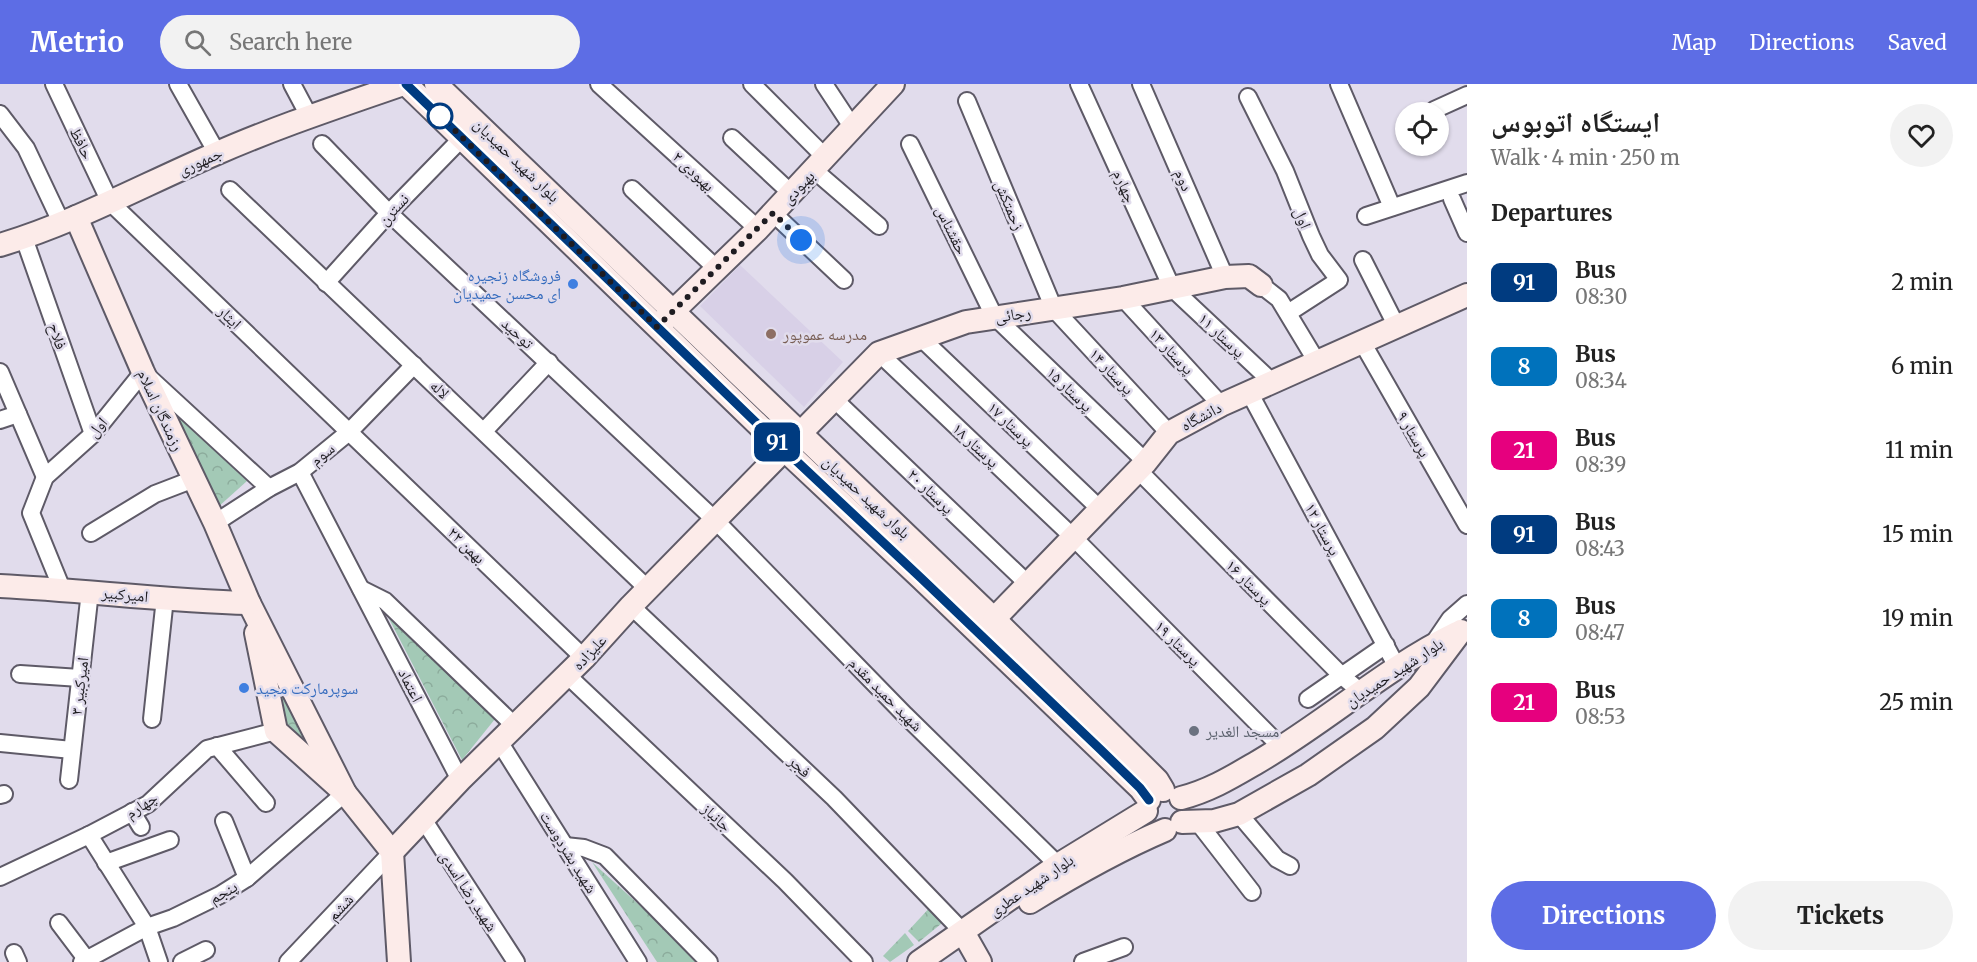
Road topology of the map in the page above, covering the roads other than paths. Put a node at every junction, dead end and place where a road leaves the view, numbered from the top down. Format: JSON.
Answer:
{"nodes":[{"id":1,"x":54,"y":84,"type":"edge"},
{"id":2,"x":178,"y":84,"type":"edge"},
{"id":3,"x":292,"y":84,"type":"edge"},
{"id":4,"x":405,"y":84,"type":"edge"},
{"id":5,"x":436,"y":84,"type":"edge"},
{"id":6,"x":599,"y":84,"type":"edge"},
{"id":7,"x":752,"y":84,"type":"edge"},
{"id":8,"x":824,"y":84,"type":"edge"},
{"id":9,"x":893,"y":84,"type":"edge"},
{"id":10,"x":1079,"y":84,"type":"edge"},
{"id":11,"x":1141,"y":84,"type":"edge"},
{"id":12,"x":1339,"y":84,"type":"edge"},
{"id":13,"x":1467,"y":95,"type":"edge"},
{"id":14,"x":1248,"y":97,"type":"dead end"},
{"id":15,"x":967,"y":101,"type":"dead end"},
{"id":16,"x":1449,"y":103,"type":"edge"},
{"id":17,"x":0,"y":114,"type":"edge"},
{"id":18,"x":309,"y":116,"type":"junction"},
{"id":19,"x":853,"y":128,"type":"junction"},
{"id":20,"x":462,"y":138,"type":"junction"},
{"id":21,"x":732,"y":138,"type":"dead end"},
{"id":22,"x":322,"y":144,"type":"dead end"},
{"id":23,"x":910,"y":144,"type":"dead end"},
{"id":24,"x":217,"y":153,"type":"junction"},
{"id":25,"x":820,"y":164,"type":"junction"},
{"id":26,"x":1467,"y":183,"type":"edge"},
{"id":27,"x":632,"y":189,"type":"dead end"},
{"id":28,"x":230,"y":190,"type":"dead end"},
{"id":29,"x":792,"y":194,"type":"junction"},
{"id":30,"x":538,"y":195,"type":"junction"},
{"id":31,"x":1452,"y":199,"type":"dead end"},
{"id":32,"x":110,"y":202,"type":"junction"},
{"id":33,"x":1392,"y":207,"type":"junction"},
{"id":34,"x":389,"y":213,"type":"junction"},
{"id":35,"x":1366,"y":216,"type":"dead end"},
{"id":36,"x":68,"y":220,"type":"junction"},
{"id":37,"x":765,"y":221,"type":"junction"},
{"id":38,"x":879,"y":226,"type":"dead end"},
{"id":39,"x":1467,"y":233,"type":"edge"},
{"id":40,"x":24,"y":238,"type":"junction"},
{"id":41,"x":0,"y":245,"type":"edge"},
{"id":42,"x":1363,"y":260,"type":"dead end"},
{"id":43,"x":716,"y":268,"type":"junction"},
{"id":44,"x":1225,"y":277,"type":"junction"},
{"id":45,"x":844,"y":280,"type":"dead end"},
{"id":46,"x":326,"y":283,"type":"junction"},
{"id":47,"x":1261,"y":285,"type":"joint"},
{"id":48,"x":1172,"y":288,"type":"junction"},
{"id":49,"x":1467,"y":295,"type":"edge"},
{"id":50,"x":1123,"y":298,"type":"junction"},
{"id":51,"x":1054,"y":309,"type":"junction"},
{"id":52,"x":673,"y":311,"type":"junction"},
{"id":53,"x":1287,"y":313,"type":"junction"},
{"id":54,"x":994,"y":316,"type":"junction"},
{"id":55,"x":657,"y":327,"type":"junction"},
{"id":56,"x":1397,"y":327,"type":"junction"},
{"id":57,"x":921,"y":338,"type":"junction"},
{"id":58,"x":1362,"y":342,"type":"junction"},
{"id":59,"x":879,"y":353,"type":"junction"},
{"id":60,"x":549,"y":362,"type":"junction"},
{"id":61,"x":1317,"y":362,"type":"junction"},
{"id":62,"x":414,"y":365,"type":"junction"},
{"id":63,"x":0,"y":372,"type":"edge"},
{"id":64,"x":143,"y":372,"type":"junction"},
{"id":65,"x":1272,"y":382,"type":"junction"},
{"id":66,"x":1249,"y":392,"type":"junction"},
{"id":67,"x":834,"y":399,"type":"junction"},
{"id":68,"x":1221,"y":405,"type":"junction"},
{"id":69,"x":18,"y":414,"type":"junction"},
{"id":70,"x":0,"y":420,"type":"edge"},
{"id":71,"x":484,"y":431,"type":"junction"},
{"id":72,"x":350,"y":432,"type":"junction"},
{"id":73,"x":1169,"y":433,"type":"junction"},
{"id":74,"x":93,"y":434,"type":"junction"},
{"id":75,"x":792,"y":442,"type":"junction"},
{"id":76,"x":1142,"y":466,"type":"junction"},
{"id":77,"x":300,"y":472,"type":"junction"},
{"id":78,"x":45,"y":477,"type":"junction"},
{"id":79,"x":194,"y":479,"type":"junction"},
{"id":80,"x":269,"y":488,"type":"junction"},
{"id":81,"x":1100,"y":509,"type":"junction"},
{"id":82,"x":716,"y":521,"type":"junction"},
{"id":83,"x":215,"y":523,"type":"junction"},
{"id":84,"x":1467,"y":525,"type":"edge"},
{"id":85,"x":91,"y":533,"type":"dead end"},
{"id":86,"x":1073,"y":537,"type":"junction"},
{"id":87,"x":928,"y":570,"type":"junction"},
{"id":88,"x":1028,"y":584,"type":"junction"},
{"id":89,"x":0,"y":586,"type":"edge"},
{"id":90,"x":62,"y":589,"type":"junction"},
{"id":91,"x":361,"y":589,"type":"junction"},
{"id":92,"x":648,"y":589,"type":"junction"},
{"id":93,"x":90,"y":591,"type":"junction"},
{"id":94,"x":165,"y":598,"type":"junction"},
{"id":95,"x":249,"y":603,"type":"junction"},
{"id":96,"x":1467,"y":604,"type":"edge"},
{"id":97,"x":631,"y":606,"type":"junction"},
{"id":98,"x":994,"y":619,"type":"junction"},
{"id":99,"x":1464,"y":631,"type":"edge"},
{"id":100,"x":1386,"y":645,"type":"junction"},
{"id":101,"x":1432,"y":645,"type":"junction"},
{"id":102,"x":584,"y":658,"type":"junction"},
{"id":103,"x":1397,"y":667,"type":"junction"},
{"id":104,"x":20,"y":674,"type":"dead end"},
{"id":105,"x":567,"y":675,"type":"junction"},
{"id":106,"x":1342,"y":676,"type":"junction"},
{"id":107,"x":80,"y":678,"type":"junction"},
{"id":108,"x":1361,"y":692,"type":"junction"},
{"id":109,"x":1308,"y":699,"type":"dead end"},
{"id":110,"x":152,"y":719,"type":"dead end"},
{"id":111,"x":276,"y":731,"type":"junction"},
{"id":112,"x":508,"y":735,"type":"junction"},
{"id":113,"x":0,"y":743,"type":"edge"},
{"id":114,"x":217,"y":746,"type":"junction"},
{"id":115,"x":1282,"y":748,"type":"junction"},
{"id":116,"x":72,"y":750,"type":"junction"},
{"id":117,"x":69,"y":780,"type":"dead end"},
{"id":118,"x":460,"y":780,"type":"junction"},
{"id":119,"x":345,"y":793,"type":"junction"},
{"id":120,"x":1160,"y":800,"type":"junction"},
{"id":121,"x":266,"y":803,"type":"dead end"},
{"id":122,"x":132,"y":812,"type":"junction"},
{"id":123,"x":1239,"y":814,"type":"junction"},
{"id":124,"x":423,"y":819,"type":"junction"},
{"id":125,"x":224,"y":821,"type":"dead end"},
{"id":126,"x":1181,"y":824,"type":"junction"},
{"id":127,"x":141,"y":827,"type":"dead end"},
{"id":128,"x":89,"y":835,"type":"junction"},
{"id":129,"x":170,"y":840,"type":"dead end"},
{"id":130,"x":565,"y":846,"type":"junction"},
{"id":131,"x":392,"y":852,"type":"junction"},
{"id":132,"x":106,"y":863,"type":"junction"},
{"id":133,"x":1058,"y":865,"type":"junction"},
{"id":134,"x":1290,"y":866,"type":"dead end"},
{"id":135,"x":0,"y":877,"type":"edge"},
{"id":136,"x":247,"y":878,"type":"junction"},
{"id":137,"x":1252,"y":892,"type":"dead end"},
{"id":138,"x":59,"y":923,"type":"dead end"},
{"id":139,"x":147,"y":927,"type":"junction"},
{"id":140,"x":971,"y":946,"type":"edge"},
{"id":141,"x":1124,"y":946,"type":"dead end"},
{"id":142,"x":207,"y":950,"type":"dead end"},
{"id":143,"x":85,"y":961,"type":"edge"},
{"id":144,"x":159,"y":962,"type":"edge"},
{"id":145,"x":182,"y":962,"type":"edge"},
{"id":146,"x":288,"y":962,"type":"edge"},
{"id":147,"x":399,"y":962,"type":"edge"},
{"id":148,"x":516,"y":962,"type":"edge"},
{"id":149,"x":638,"y":962,"type":"edge"},
{"id":150,"x":709,"y":962,"type":"edge"},
{"id":151,"x":864,"y":962,"type":"edge"},
{"id":152,"x":919,"y":962,"type":"edge"},
{"id":153,"x":942,"y":962,"type":"edge"},
{"id":154,"x":1083,"y":962,"type":"edge"}],
"edges":[{"from":1,"to":32,"type":"street","name":"حافظ"},
{"from":2,"to":24,"type":"street"},
{"from":3,"to":18,"type":"street"},
{"from":4,"to":18,"type":"street","name":"جمهوری"},
{"from":4,"to":20,"type":"street","name":"بلوار شهید حمیدیان"},
{"from":5,"to":30,"type":"street","name":"بلوار شهید حمیدیان"},
{"from":6,"to":37,"type":"street","name":"بهبودی ۲"},
{"from":7,"to":25,"type":"street"},
{"from":8,"to":19,"type":"street"},
{"from":9,"to":19,"type":"street","name":"بهبودی"},
{"from":10,"to":48,"type":"street","name":"چهارم"},
{"from":11,"to":44,"type":"street","name":"دوم"},
{"from":12,"to":33,"type":"street"},
{"from":13,"to":16,"type":"street"},
{"from":14,"to":53,"type":"street","name":"اول"},
{"from":15,"to":51,"type":"street","name":"زحمتکش"},
{"from":17,"to":36,"type":"street"},
{"from":18,"to":24,"type":"street","name":"جمهوری"},
{"from":19,"to":25,"type":"street","name":"بهبودی"},
{"from":20,"to":30,"type":"street","name":"بلوار شهید حمیدیان"},
{"from":20,"to":34,"type":"street","name":"نسترن"},
{"from":21,"to":29,"type":"street"},
{"from":22,"to":34,"type":"street","name":"توحید"},
{"from":23,"to":54,"type":"street","name":"حقشناس"},
{"from":24,"to":32,"type":"street","name":"جمهوری"},
{"from":25,"to":29,"type":"street","name":"بهبودی"},
{"from":25,"to":38,"type":"street"},
{"from":26,"to":33,"type":"street"},
{"from":27,"to":43,"type":"street"},
{"from":28,"to":46,"type":"street","name":"لاله"},
{"from":29,"to":37,"type":"street","name":"بهبودی"},
{"from":30,"to":52,"type":"street","name":"بلوار شهید حمیدیان"},
{"from":30,"to":55,"type":"street","name":"بلوار شهید حمیدیان"},
{"from":31,"to":39,"type":"street"},
{"from":32,"to":36,"type":"street","name":"جمهوری"},
{"from":32,"to":72,"type":"street","name":"ایثار"},
{"from":33,"to":35,"type":"street"},
{"from":34,"to":46,"type":"street","name":"نسترن"},
{"from":34,"to":60,"type":"street","name":"توحید"},
{"from":36,"to":40,"type":"street","name":"جمهوری"},
{"from":36,"to":64,"type":"street","name":"رزمندگان اسلام"},
{"from":37,"to":43,"type":"street","name":"بهبودی"},
{"from":37,"to":45,"type":"street","name":"بهبودی ۲"},
{"from":40,"to":41,"type":"street","name":"جمهوری"},
{"from":40,"to":74,"type":"street","name":"فلاح"},
{"from":42,"to":56,"type":"street"},
{"from":43,"to":52,"type":"street","name":"بهبودی"},
{"from":44,"to":47,"type":"street","name":"رجائی"},
{"from":44,"to":48,"type":"street","name":"رجائی"},
{"from":46,"to":62,"type":"street","name":"لاله"},
{"from":47,"to":53,"type":"street"},
{"from":48,"to":50,"type":"street","name":"رجائی"},
{"from":48,"to":65,"type":"street","name":"پرستار ۱۱"},
{"from":49,"to":56,"type":"street","name":"دانشگاه"},
{"from":50,"to":51,"type":"street","name":"رجائی"},
{"from":50,"to":68,"type":"street","name":"پرستار ۱۳"},
{"from":51,"to":54,"type":"street","name":"رجائی"},
{"from":51,"to":73,"type":"street","name":"پرستار ۱۴"},
{"from":52,"to":55,"type":"street","name":"بهبودی"},
{"from":52,"to":75,"type":"street","name":"بلوار شهید حمیدیان"},
{"from":53,"to":61,"type":"street"},
{"from":54,"to":57,"type":"street","name":"رجائی"},
{"from":54,"to":76,"type":"street","name":"پرستار ۱۵"},
{"from":55,"to":75,"type":"street","name":"بلوار شهید حمیدیان"},
{"from":56,"to":58,"type":"street","name":"دانشگاه"},
{"from":57,"to":59,"type":"street","name":"رجائی"},
{"from":57,"to":81,"type":"street","name":"پرستار ۱۷"},
{"from":58,"to":61,"type":"street","name":"دانشگاه"},
{"from":58,"to":84,"type":"street","name":"پرستار ۹"},
{"from":59,"to":67,"type":"street","name":"رجائی"},
{"from":59,"to":86,"type":"street","name":"پرستار ۱۸"},
{"from":60,"to":71,"type":"street"},
{"from":60,"to":82,"type":"street","name":"توحید"},
{"from":61,"to":65,"type":"street","name":"دانشگاه"},
{"from":62,"to":71,"type":"street","name":"لاله"},
{"from":62,"to":72,"type":"street","name":"سوم"},
{"from":63,"to":69,"type":"street"},
{"from":64,"to":74,"type":"street","name":"اول"},
{"from":64,"to":79,"type":"street","name":"رزمندگان اسلام"},
{"from":64,"to":80,"type":"street"},
{"from":65,"to":66,"type":"street","name":"دانشگاه"},
{"from":66,"to":68,"type":"street","name":"دانشگاه"},
{"from":66,"to":100,"type":"street","name":"پرستار ۱۲"},
{"from":67,"to":75,"type":"street","name":"رجائی"},
{"from":67,"to":88,"type":"street","name":"پرستار ۲۰"},
{"from":68,"to":73,"type":"street","name":"دانشگاه"},
{"from":69,"to":70,"type":"street"},
{"from":69,"to":78,"type":"street"},
{"from":71,"to":92,"type":"street","name":"لاله"},
{"from":72,"to":77,"type":"street","name":"سوم"},
{"from":72,"to":102,"type":"street","name":"۲۲ بهمن"},
{"from":73,"to":76,"type":"street","name":"دانشگاه"},
{"from":74,"to":78,"type":"street","name":"اول"},
{"from":75,"to":82,"type":"street","name":"علیزاده"},
{"from":75,"to":87,"type":"street","name":"بلوار شهید حمیدیان"},
{"from":76,"to":81,"type":"street","name":"دانشگاه"},
{"from":76,"to":106,"type":"street","name":"پرستار ۱۶"},
{"from":77,"to":80,"type":"street","name":"سوم"},
{"from":77,"to":91,"type":"street","name":"اعتماد"},
{"from":78,"to":90,"type":"street"},
{"from":79,"to":83,"type":"street","name":"رزمندگان اسلام"},
{"from":79,"to":85,"type":"street"},
{"from":80,"to":83,"type":"street","name":"سوم"},
{"from":81,"to":86,"type":"street","name":"دانشگاه"},
{"from":82,"to":92,"type":"street","name":"علیزاده"},
{"from":82,"to":133,"type":"street","name":"شهید حمید مقدم"},
{"from":83,"to":95,"type":"street","name":"رزمندگان اسلام"},
{"from":86,"to":88,"type":"street","name":"دانشگاه"},
{"from":86,"to":115,"type":"street","name":"پرستار ۱۹"},
{"from":87,"to":98,"type":"street","name":"بلوار شهید حمیدیان"},
{"from":87,"to":120,"type":"street","name":"بلوار شهید حمیدیان"},
{"from":88,"to":98,"type":"street","name":"دانشگاه"},
{"from":89,"to":90,"type":"street","name":"امیرکبیر"},
{"from":90,"to":93,"type":"street","name":"امیرکبیر"},
{"from":91,"to":112,"type":"street"},
{"from":91,"to":118,"type":"street","name":"اعتماد"},
{"from":92,"to":97,"type":"street","name":"علیزاده"},
{"from":93,"to":94,"type":"street","name":"امیرکبیر"},
{"from":93,"to":107,"type":"street","name":"امیرکبیر ۳"},
{"from":94,"to":95,"type":"street","name":"امیرکبیر"},
{"from":94,"to":110,"type":"street"},
{"from":95,"to":111,"type":"street","name":"رزمندگان اسلام"},
{"from":95,"to":119,"type":"street","name":"رزمندگان اسلام"},
{"from":96,"to":101,"type":"street"},
{"from":97,"to":102,"type":"street","name":"علیزاده"},
{"from":97,"to":140,"type":"street","name":"فجر"},
{"from":98,"to":120,"type":"street","name":"بلوار شهید حمیدیان"},
{"from":99,"to":101,"type":"street","name":"بلوار شهید حمیدیان"},
{"from":99,"to":123,"type":"street","name":"بلوار شهید حمیدیان"},
{"from":100,"to":103,"type":"street","name":"پرستار ۱۲"},
{"from":100,"to":106,"type":"street"},
{"from":101,"to":103,"type":"street","name":"بلوار شهید حمیدیان"},
{"from":102,"to":105,"type":"street","name":"علیزاده"},
{"from":103,"to":108,"type":"street","name":"بلوار شهید حمیدیان"},
{"from":104,"to":107,"type":"street"},
{"from":105,"to":112,"type":"street","name":"علیزاده"},
{"from":105,"to":151,"type":"street","name":"جانباز"},
{"from":106,"to":108,"type":"street","name":"پرستار ۱۶"},
{"from":106,"to":109,"type":"street"},
{"from":107,"to":116,"type":"street","name":"امیرکبیر ۳"},
{"from":108,"to":115,"type":"street","name":"بلوار شهید حمیدیان"},
{"from":111,"to":114,"type":"street","name":"چهارم"},
{"from":111,"to":119,"type":"street","name":"رزمندگان اسلام"},
{"from":112,"to":118,"type":"street","name":"علیزاده"},
{"from":112,"to":130,"type":"street","name":"شهید بشردوست"},
{"from":113,"to":116,"type":"street"},
{"from":114,"to":121,"type":"street"},
{"from":114,"to":122,"type":"street","name":"چهارم"},
{"from":115,"to":120,"type":"street","name":"بلوار شهید حمیدیان"},
{"from":116,"to":117,"type":"street","name":"امیرکبیر ۳"},
{"from":118,"to":124,"type":"street","name":"علیزاده"},
{"from":119,"to":131,"type":"street","name":"رزمندگان اسلام"},
{"from":119,"to":136,"type":"street","name":"پنجم"},
{"from":120,"to":126,"type":"street"},
{"from":120,"to":126,"type":"street"},
{"from":120,"to":133,"type":"street","name":"بلوار شهید عطری"},
{"from":122,"to":127,"type":"street"},
{"from":122,"to":128,"type":"street","name":"چهارم"},
{"from":123,"to":126,"type":"street","name":"بلوار شهید حمیدیان"},
{"from":123,"to":134,"type":"street"},
{"from":124,"to":131,"type":"street","name":"علیزاده"},
{"from":124,"to":148,"type":"street","name":"شهید رضا اسدی"},
{"from":125,"to":136,"type":"street"},
{"from":126,"to":137,"type":"street"},
{"from":126,"to":140,"type":"street","name":"بلوار شهید عطری"},
{"from":128,"to":132,"type":"street"},
{"from":128,"to":135,"type":"street","name":"چهارم"},
{"from":129,"to":132,"type":"street"},
{"from":130,"to":149,"type":"street","name":"شهید بشردوست"},
{"from":130,"to":150,"type":"street"},
{"from":131,"to":146,"type":"street","name":"ششم"},
{"from":131,"to":147,"type":"street"},
{"from":132,"to":139,"type":"street"},
{"from":133,"to":140,"type":"street","name":"بلوار شهید عطری"},
{"from":136,"to":139,"type":"street","name":"پنجم"},
{"from":138,"to":143,"type":"street"},
{"from":139,"to":143,"type":"street","name":"پنجم"},
{"from":139,"to":144,"type":"street"},
{"from":140,"to":152,"type":"street","name":"بلوار شهید عطری"},
{"from":140,"to":153,"type":"street","name":"بلوار شهید عطری"},
{"from":141,"to":154,"type":"street"},
{"from":142,"to":145,"type":"street"}]}
